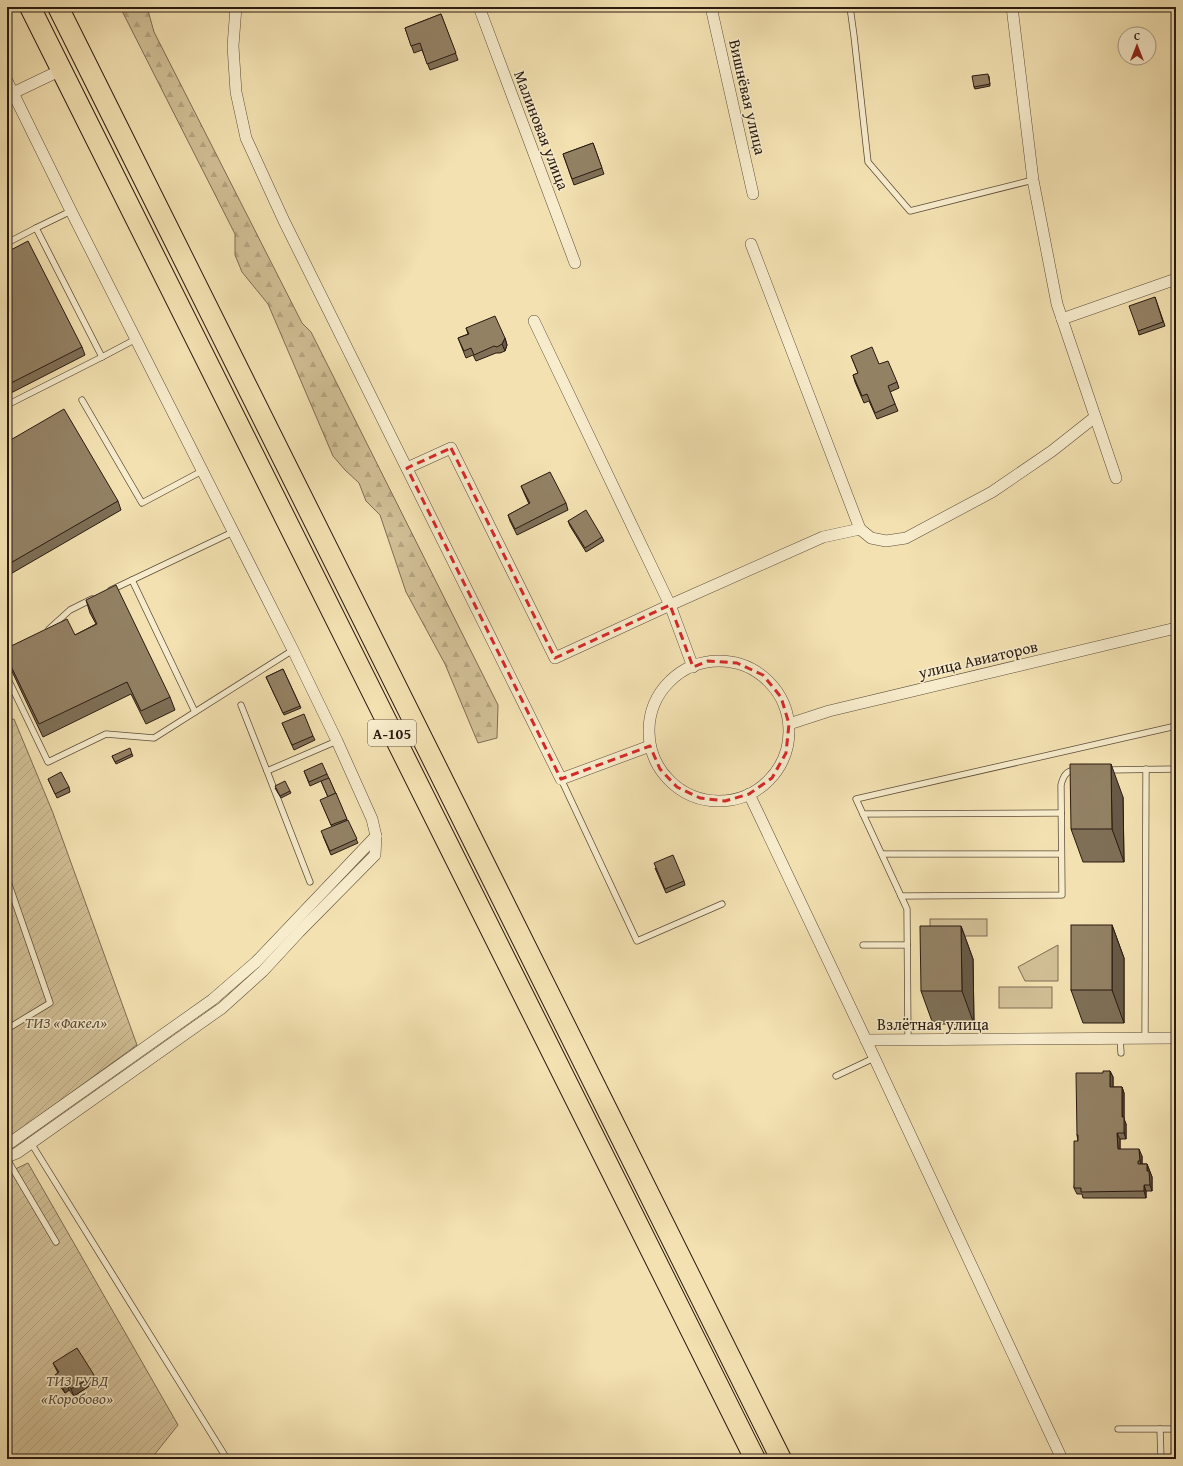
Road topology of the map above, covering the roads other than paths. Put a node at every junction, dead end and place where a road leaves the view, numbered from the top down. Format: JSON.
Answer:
{"nodes":[{"id":1,"x":30,"y":7,"type":"edge"},
{"id":2,"x":58,"y":7,"type":"edge"},
{"id":3,"x":236,"y":7,"type":"edge"},
{"id":4,"x":479,"y":7,"type":"edge"},
{"id":5,"x":711,"y":7,"type":"edge"},
{"id":6,"x":850,"y":7,"type":"edge"},
{"id":7,"x":1012,"y":7,"type":"edge"},
{"id":8,"x":61,"y":70,"type":"junction"},
{"id":9,"x":7,"y":81,"type":"edge"},
{"id":10,"x":14,"y":93,"type":"junction"},
{"id":11,"x":1033,"y":180,"type":"junction"},
{"id":12,"x":753,"y":194,"type":"dead end"},
{"id":13,"x":71,"y":211,"type":"junction"},
{"id":14,"x":36,"y":228,"type":"junction"},
{"id":15,"x":7,"y":243,"type":"edge"},
{"id":16,"x":751,"y":244,"type":"dead end"},
{"id":17,"x":575,"y":263,"type":"dead end"},
{"id":18,"x":1176,"y":279,"type":"edge"},
{"id":19,"x":1062,"y":319,"type":"junction"},
{"id":20,"x":534,"y":321,"type":"dead end"},
{"id":21,"x":136,"y":339,"type":"junction"},
{"id":22,"x":102,"y":357,"type":"junction"},
{"id":23,"x":82,"y":400,"type":"dead end"},
{"id":24,"x":7,"y":405,"type":"edge"},
{"id":25,"x":1095,"y":417,"type":"junction"},
{"id":26,"x":407,"y":468,"type":"junction"},
{"id":27,"x":202,"y":471,"type":"junction"},
{"id":28,"x":1116,"y":478,"type":"dead end"},
{"id":29,"x":860,"y":529,"type":"junction"},
{"id":30,"x":233,"y":532,"type":"junction"},
{"id":31,"x":132,"y":580,"type":"junction"},
{"id":32,"x":104,"y":593,"type":"edge"},
{"id":33,"x":98,"y":597,"type":"edge"},
{"id":34,"x":670,"y":605,"type":"junction"},
{"id":35,"x":1176,"y":628,"type":"edge"},
{"id":36,"x":46,"y":630,"type":"edge"},
{"id":37,"x":293,"y":650,"type":"junction"},
{"id":38,"x":693,"y":667,"type":"junction"},
{"id":39,"x":7,"y":677,"type":"edge"},
{"id":40,"x":241,"y":705,"type":"dead end"},
{"id":41,"x":195,"y":712,"type":"junction"},
{"id":42,"x":789,"y":724,"type":"junction"},
{"id":43,"x":1176,"y":726,"type":"edge"},
{"id":44,"x":337,"y":741,"type":"junction"},
{"id":45,"x":650,"y":746,"type":"junction"},
{"id":46,"x":1146,"y":769,"type":"junction"},
{"id":47,"x":1176,"y":769,"type":"edge"},
{"id":48,"x":1080,"y":770,"type":"edge"},
{"id":49,"x":1104,"y":770,"type":"edge"},
{"id":50,"x":267,"y":772,"type":"junction"},
{"id":51,"x":560,"y":779,"type":"junction"},
{"id":52,"x":749,"y":794,"type":"junction"},
{"id":53,"x":1061,"y":813,"type":"junction"},
{"id":54,"x":863,"y":814,"type":"junction"},
{"id":55,"x":376,"y":836,"type":"junction"},
{"id":56,"x":882,"y":854,"type":"junction"},
{"id":57,"x":1061,"y":854,"type":"junction"},
{"id":58,"x":7,"y":879,"type":"edge"},
{"id":59,"x":310,"y":882,"type":"dead end"},
{"id":60,"x":901,"y":896,"type":"junction"},
{"id":61,"x":722,"y":904,"type":"dead end"},
{"id":62,"x":863,"y":945,"type":"dead end"},
{"id":63,"x":908,"y":945,"type":"junction"},
{"id":64,"x":7,"y":1029,"type":"edge"},
{"id":65,"x":1120,"y":1038,"type":"junction"},
{"id":66,"x":1145,"y":1038,"type":"junction"},
{"id":67,"x":1176,"y":1038,"type":"edge"},
{"id":68,"x":908,"y":1039,"type":"junction"},
{"id":69,"x":866,"y":1040,"type":"junction"},
{"id":70,"x":1121,"y":1053,"type":"dead end"},
{"id":71,"x":874,"y":1058,"type":"junction"},
{"id":72,"x":836,"y":1076,"type":"dead end"},
{"id":73,"x":31,"y":1143,"type":"junction"},
{"id":74,"x":7,"y":1145,"type":"edge"},
{"id":75,"x":7,"y":1158,"type":"edge"},
{"id":76,"x":56,"y":1242,"type":"dead end"},
{"id":77,"x":1118,"y":1429,"type":"dead end"},
{"id":78,"x":1160,"y":1429,"type":"junction"},
{"id":79,"x":1176,"y":1429,"type":"edge"},
{"id":80,"x":227,"y":1459,"type":"edge"},
{"id":81,"x":755,"y":1459,"type":"edge"},
{"id":82,"x":781,"y":1459,"type":"edge"},
{"id":83,"x":1062,"y":1459,"type":"edge"},
{"id":84,"x":1161,"y":1459,"type":"edge"}],
"edges":[{"from":1,"to":8,"type":"highway","number":"А-105"},
{"from":2,"to":82,"type":"highway","number":"А-105"},
{"from":3,"to":26,"type":"street"},
{"from":4,"to":17,"type":"street","name":"Малиновая улица"},
{"from":5,"to":12,"type":"street","name":"Вишнёвая улица"},
{"from":6,"to":11,"type":"lane"},
{"from":7,"to":11,"type":"street"},
{"from":8,"to":10,"type":"street"},
{"from":8,"to":81,"type":"highway","number":"А-105"},
{"from":9,"to":10,"type":"street"},
{"from":10,"to":13,"type":"street"},
{"from":11,"to":19,"type":"street"},
{"from":13,"to":14,"type":"lane"},
{"from":13,"to":21,"type":"street"},
{"from":14,"to":15,"type":"lane"},
{"from":14,"to":22,"type":"lane"},
{"from":16,"to":29,"type":"street"},
{"from":18,"to":19,"type":"street"},
{"from":19,"to":25,"type":"street"},
{"from":20,"to":34,"type":"street"},
{"from":21,"to":22,"type":"lane"},
{"from":21,"to":27,"type":"street"},
{"from":22,"to":24,"type":"lane"},
{"from":23,"to":27,"type":"lane"},
{"from":25,"to":28,"type":"street"},
{"from":25,"to":29,"type":"street"},
{"from":26,"to":34,"type":"street"},
{"from":26,"to":51,"type":"street"},
{"from":27,"to":30,"type":"street"},
{"from":29,"to":34,"type":"street"},
{"from":30,"to":31,"type":"lane"},
{"from":30,"to":37,"type":"street"},
{"from":31,"to":32,"type":"lane"},
{"from":31,"to":41,"type":"lane"},
{"from":33,"to":36,"type":"lane"},
{"from":34,"to":38,"type":"street"},
{"from":35,"to":42,"type":"street","name":"улица Авиаторов"},
{"from":37,"to":41,"type":"lane"},
{"from":37,"to":44,"type":"street"},
{"from":38,"to":42,"type":"street"},
{"from":38,"to":45,"type":"street"},
{"from":39,"to":41,"type":"lane"},
{"from":40,"to":50,"type":"lane"},
{"from":42,"to":52,"type":"street"},
{"from":43,"to":54,"type":"lane"},
{"from":44,"to":50,"type":"lane"},
{"from":44,"to":55,"type":"street"},
{"from":45,"to":51,"type":"street"},
{"from":45,"to":52,"type":"street"},
{"from":46,"to":47,"type":"lane"},
{"from":46,"to":49,"type":"lane"},
{"from":46,"to":66,"type":"lane"},
{"from":48,"to":53,"type":"lane"},
{"from":50,"to":59,"type":"lane"},
{"from":51,"to":61,"type":"lane"},
{"from":52,"to":69,"type":"street","name":"Взлётная улица"},
{"from":53,"to":54,"type":"lane"},
{"from":53,"to":57,"type":"lane"},
{"from":54,"to":56,"type":"lane"},
{"from":55,"to":73,"type":"street"},
{"from":55,"to":74,"type":"street"},
{"from":56,"to":57,"type":"lane"},
{"from":56,"to":60,"type":"lane"},
{"from":57,"to":60,"type":"lane"},
{"from":58,"to":64,"type":"lane"},
{"from":60,"to":63,"type":"lane"},
{"from":62,"to":63,"type":"lane"},
{"from":63,"to":68,"type":"lane"},
{"from":65,"to":66,"type":"street","name":"Взлётная улица"},
{"from":65,"to":68,"type":"street","name":"Взлётная улица"},
{"from":65,"to":70,"type":"lane"},
{"from":66,"to":67,"type":"street","name":"Взлётная улица"},
{"from":68,"to":69,"type":"street","name":"Взлётная улица"},
{"from":69,"to":71,"type":"street"},
{"from":71,"to":72,"type":"lane"},
{"from":71,"to":83,"type":"street"},
{"from":73,"to":75,"type":"street"},
{"from":73,"to":80,"type":"lane"},
{"from":75,"to":76,"type":"lane"},
{"from":77,"to":78,"type":"lane"},
{"from":78,"to":79,"type":"lane"},
{"from":78,"to":84,"type":"lane"}]}
